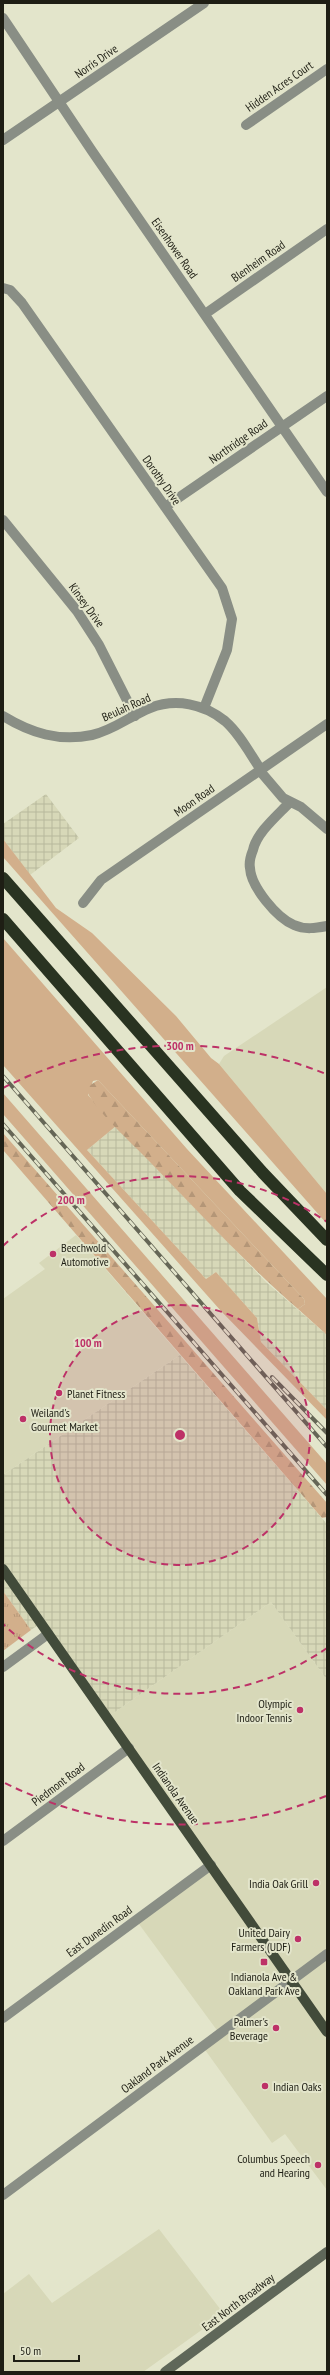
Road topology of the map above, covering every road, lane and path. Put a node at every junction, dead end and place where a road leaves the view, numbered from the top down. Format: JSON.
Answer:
{"nodes":[{"id":1,"x":204,"y":3,"type":"edge"},
{"id":2,"x":3,"y":18,"type":"edge"},
{"id":3,"x":327,"y":69,"type":"edge"},
{"id":4,"x":59,"y":103,"type":"junction"},
{"id":5,"x":246,"y":125,"type":"dead end"},
{"id":6,"x":3,"y":140,"type":"edge"},
{"id":7,"x":327,"y":229,"type":"edge"},
{"id":8,"x":3,"y":288,"type":"edge"},
{"id":9,"x":205,"y":314,"type":"junction"},
{"id":10,"x":327,"y":396,"type":"edge"},
{"id":11,"x":282,"y":427,"type":"junction"},
{"id":12,"x":327,"y":492,"type":"edge"},
{"id":13,"x":165,"y":507,"type":"junction"},
{"id":14,"x":3,"y":520,"type":"edge"},
{"id":15,"x":204,"y":708,"type":"junction"},
{"id":16,"x":3,"y":716,"type":"edge"},
{"id":17,"x":135,"y":716,"type":"junction"},
{"id":18,"x":327,"y":724,"type":"edge"},
{"id":19,"x":260,"y":770,"type":"junction"},
{"id":20,"x":290,"y":802,"type":"junction"},
{"id":21,"x":327,"y":829,"type":"edge"},
{"id":22,"x":3,"y":878,"type":"edge"},
{"id":23,"x":83,"y":903,"type":"dead end"},
{"id":24,"x":3,"y":919,"type":"edge"},
{"id":25,"x":327,"y":926,"type":"edge"},
{"id":26,"x":327,"y":1240,"type":"edge"},
{"id":27,"x":327,"y":1275,"type":"edge"},
{"id":28,"x":3,"y":1569,"type":"edge"},
{"id":29,"x":48,"y":1634,"type":"junction"},
{"id":30,"x":3,"y":1667,"type":"edge"},
{"id":31,"x":129,"y":1748,"type":"junction"},
{"id":32,"x":3,"y":1841,"type":"edge"},
{"id":33,"x":211,"y":1865,"type":"junction"},
{"id":34,"x":327,"y":1954,"type":"edge"},
{"id":35,"x":292,"y":1980,"type":"junction"},
{"id":36,"x":3,"y":2018,"type":"edge"},
{"id":37,"x":327,"y":2032,"type":"edge"},
{"id":38,"x":3,"y":2195,"type":"edge"},
{"id":39,"x":327,"y":2252,"type":"edge"},
{"id":40,"x":165,"y":2372,"type":"edge"}],
"edges":[{"from":1,"to":4,"type":"street","name":"Norris Drive"},
{"from":2,"to":4,"type":"street","name":"Eisenhower Road"},
{"from":3,"to":5,"type":"street","name":"Hidden Acres Court"},
{"from":4,"to":6,"type":"street","name":"Norris Drive"},
{"from":4,"to":9,"type":"street","name":"Eisenhower Road"},
{"from":7,"to":9,"type":"street","name":"Blenheim Road"},
{"from":8,"to":13,"type":"street","name":"Dorothy Drive"},
{"from":9,"to":11,"type":"street","name":"Eisenhower Road"},
{"from":10,"to":11,"type":"street","name":"Northridge Road"},
{"from":11,"to":12,"type":"street","name":"Eisenhower Road"},
{"from":11,"to":13,"type":"street","name":"Northridge Road"},
{"from":13,"to":15,"type":"street","name":"Dorothy Drive"},
{"from":14,"to":17,"type":"street","name":"Kinsey Drive"},
{"from":15,"to":17,"type":"street","name":"Beulah Road"},
{"from":15,"to":19,"type":"street","name":"Beulah Road"},
{"from":16,"to":17,"type":"street","name":"Beulah Road"},
{"from":18,"to":19,"type":"street","name":"Moon Road"},
{"from":19,"to":20,"type":"street","name":"Beulah Road"},
{"from":19,"to":23,"type":"street","name":"Moon Road"},
{"from":20,"to":21,"type":"street","name":"Beulah Road"},
{"from":20,"to":25,"type":"street"},
{"from":22,"to":26,"type":"highway"},
{"from":24,"to":27,"type":"highway"},
{"from":28,"to":29,"type":"main road","name":"Indianola Avenue"},
{"from":29,"to":30,"type":"street"},
{"from":29,"to":31,"type":"main road","name":"Indianola Avenue"},
{"from":31,"to":32,"type":"street","name":"Piedmont Road"},
{"from":31,"to":33,"type":"main road","name":"Indianola Avenue"},
{"from":33,"to":35,"type":"main road","name":"Indianola Avenue"},
{"from":33,"to":36,"type":"street","name":"East Dunedin Road"},
{"from":34,"to":35,"type":"street","name":"Oakland Park Avenue"},
{"from":35,"to":37,"type":"main road","name":"Indianola Avenue"},
{"from":35,"to":38,"type":"street","name":"Oakland Park Avenue"},
{"from":39,"to":40,"type":"main road","name":"East North Broadway"}]}
